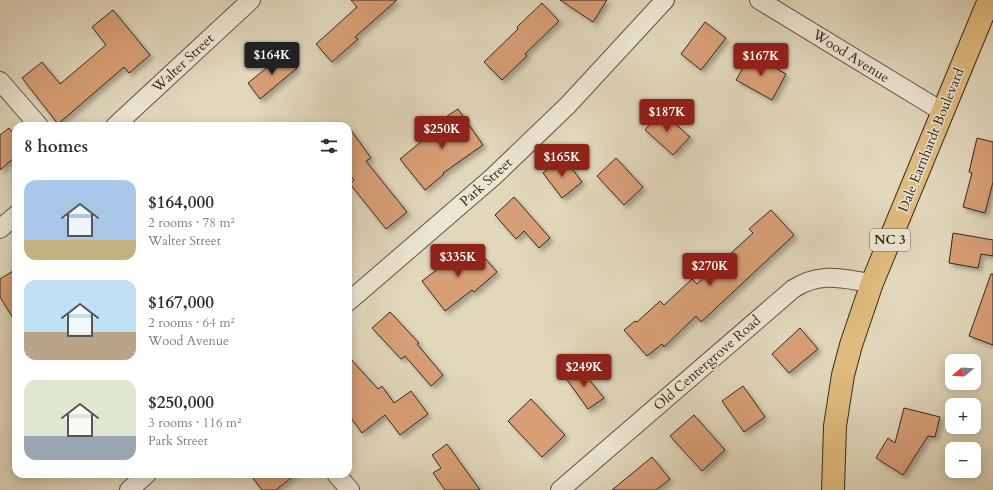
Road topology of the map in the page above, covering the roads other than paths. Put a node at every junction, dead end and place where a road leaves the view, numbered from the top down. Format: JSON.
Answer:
{"nodes":[{"id":1,"x":251,"y":0,"type":"edge"},
{"id":2,"x":665,"y":0,"type":"edge"},
{"id":3,"x":759,"y":0,"type":"edge"},
{"id":4,"x":989,"y":5,"type":"edge"},
{"id":5,"x":0,"y":80,"type":"edge"},
{"id":6,"x":942,"y":112,"type":"junction"},
{"id":7,"x":36,"y":122,"type":"edge"},
{"id":8,"x":119,"y":122,"type":"edge"},
{"id":9,"x":12,"y":218,"type":"edge"},
{"id":10,"x":0,"y":229,"type":"edge"},
{"id":11,"x":872,"y":284,"type":"junction"},
{"id":12,"x":352,"y":299,"type":"edge"},
{"id":13,"x":142,"y":478,"type":"edge"},
{"id":14,"x":340,"y":478,"type":"edge"},
{"id":15,"x":129,"y":490,"type":"edge"},
{"id":16,"x":350,"y":490,"type":"edge"},
{"id":17,"x":560,"y":490,"type":"edge"},
{"id":18,"x":833,"y":490,"type":"edge"}],
"edges":[{"from":1,"to":8,"type":"street","name":"Walter Street"},
{"from":2,"to":12,"type":"street","name":"Park Street"},
{"from":3,"to":6,"type":"street","name":"Wood Avenue"},
{"from":4,"to":6,"type":"main road","name":"Dale Earnhardt Boulevard","number":"NC 3"},
{"from":5,"to":7,"type":"street"},
{"from":6,"to":11,"type":"main road","name":"Dale Earnhardt Boulevard","number":"NC 3"},
{"from":9,"to":10,"type":"street"},
{"from":11,"to":17,"type":"street","name":"Old Centergrove Road"},
{"from":11,"to":18,"type":"main road","name":"Dale Earnhardt Boulevard","number":"NC 3"},
{"from":13,"to":15,"type":"street"},
{"from":14,"to":16,"type":"street"}]}
